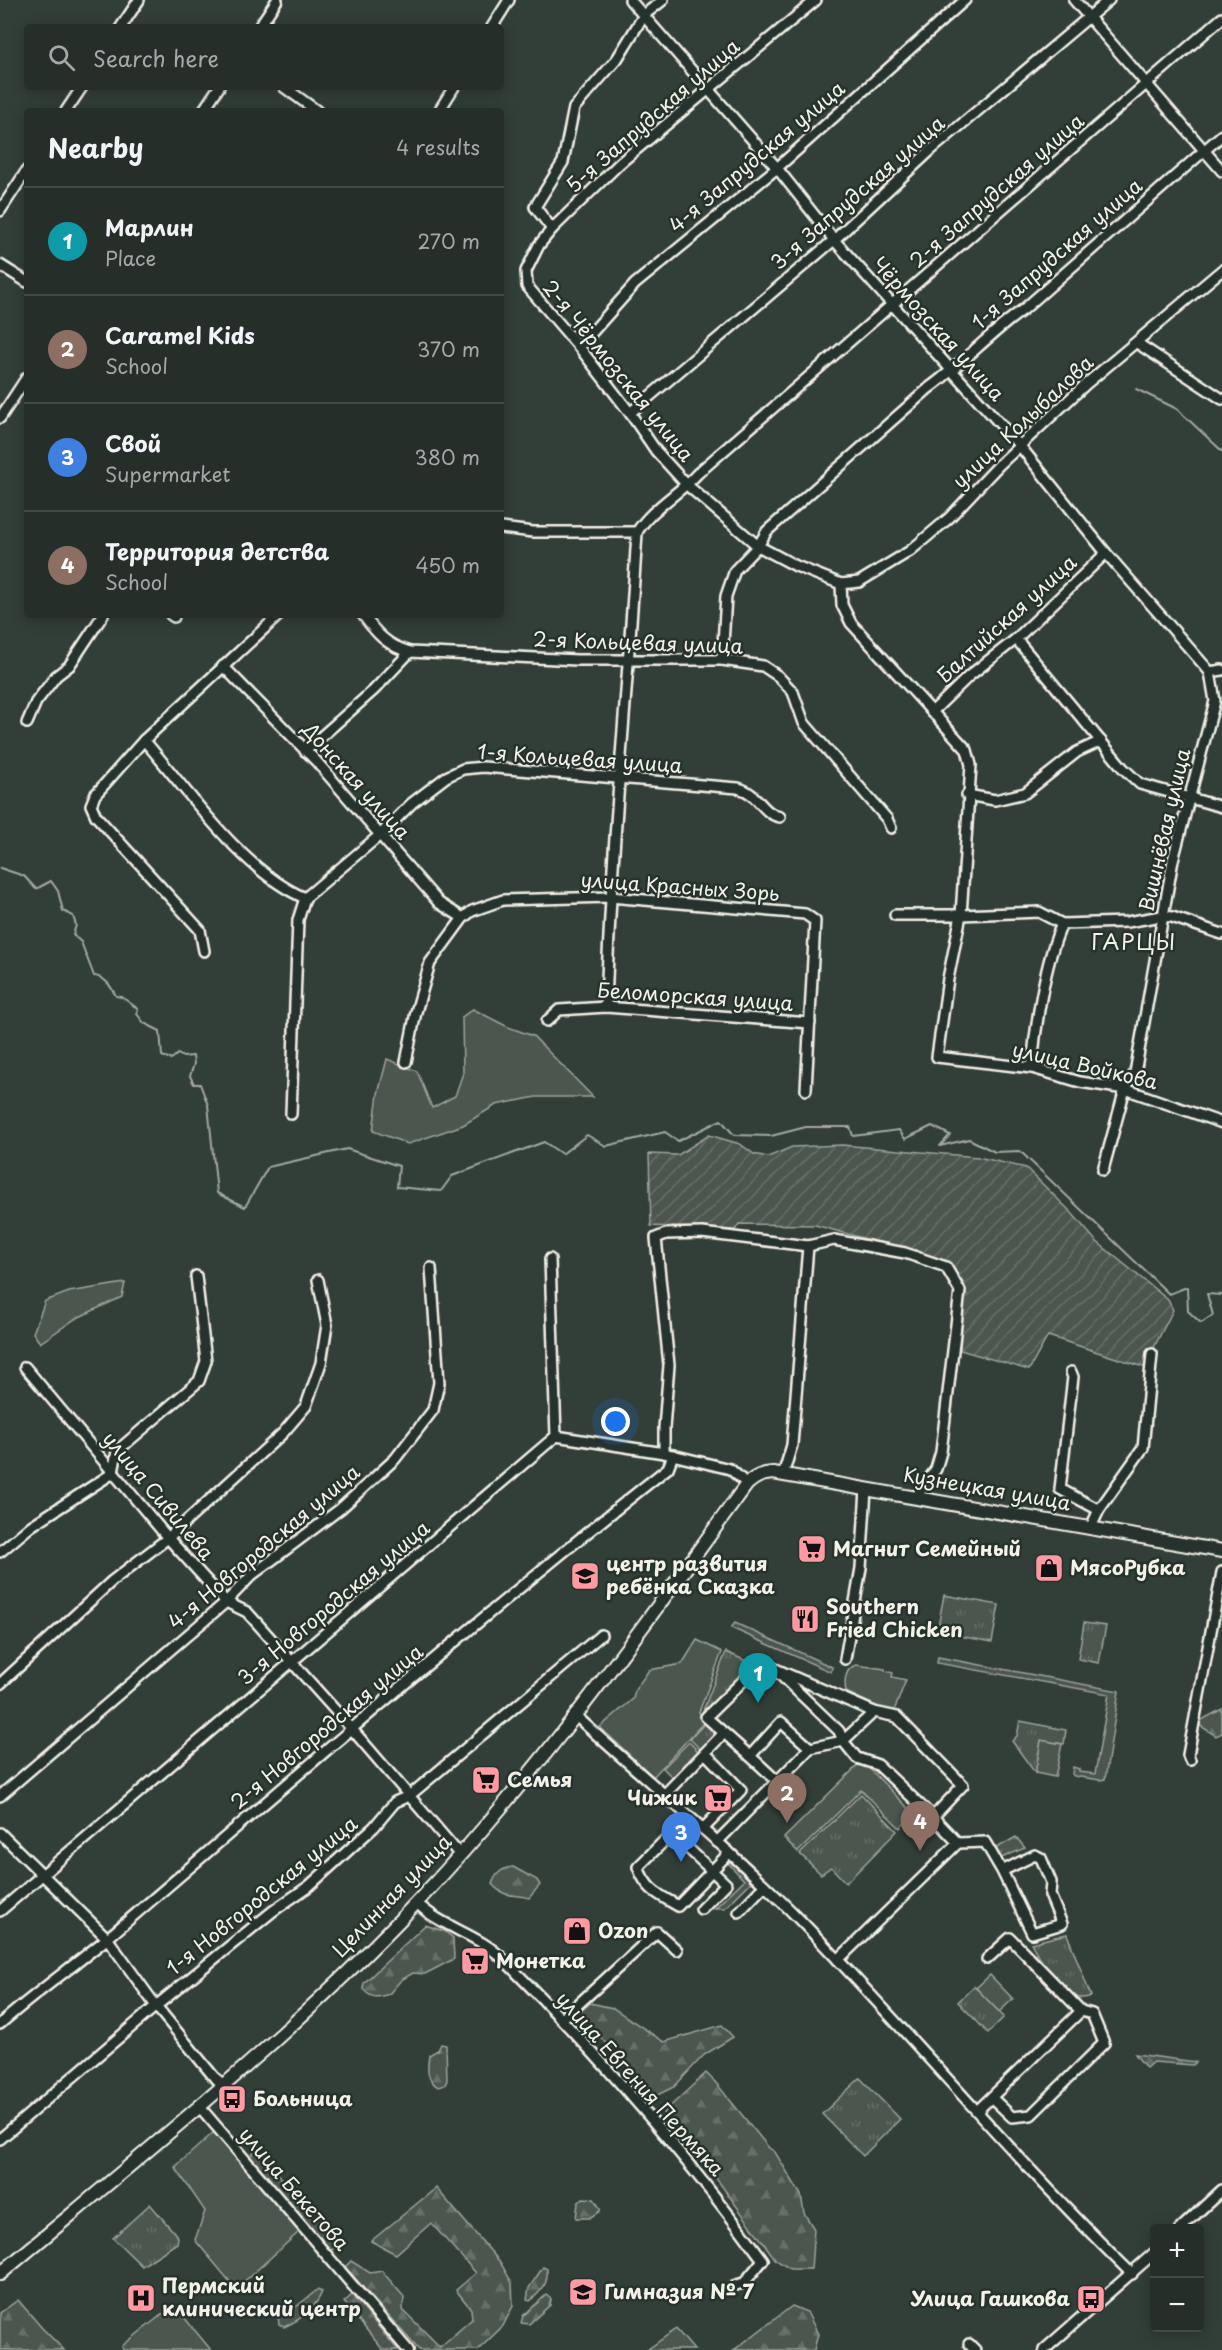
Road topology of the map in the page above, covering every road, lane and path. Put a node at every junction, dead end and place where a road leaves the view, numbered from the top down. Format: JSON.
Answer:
{"nodes":[{"id":1,"x":139,"y":0,"type":"edge"},
{"id":2,"x":277,"y":0,"type":"edge"},
{"id":3,"x":509,"y":0,"type":"edge"},
{"id":4,"x":630,"y":0,"type":"edge"},
{"id":5,"x":663,"y":0,"type":"edge"},
{"id":6,"x":816,"y":0,"type":"edge"},
{"id":7,"x":965,"y":0,"type":"edge"},
{"id":8,"x":1074,"y":0,"type":"edge"},
{"id":9,"x":1109,"y":0,"type":"edge"},
{"id":10,"x":644,"y":15,"type":"junction"},
{"id":11,"x":1089,"y":18,"type":"junction"},
{"id":12,"x":1222,"y":18,"type":"edge"},
{"id":13,"x":124,"y":24,"type":"edge"},
{"id":14,"x":261,"y":24,"type":"edge"},
{"id":15,"x":494,"y":24,"type":"edge"},
{"id":16,"x":1146,"y":84,"type":"junction"},
{"id":17,"x":80,"y":90,"type":"edge"},
{"id":18,"x":217,"y":90,"type":"edge"},
{"id":19,"x":288,"y":90,"type":"edge"},
{"id":20,"x":452,"y":90,"type":"edge"},
{"id":21,"x":709,"y":92,"type":"junction"},
{"id":22,"x":68,"y":108,"type":"edge"},
{"id":23,"x":205,"y":108,"type":"edge"},
{"id":24,"x":313,"y":108,"type":"edge"},
{"id":25,"x":442,"y":108,"type":"edge"},
{"id":26,"x":1222,"y":135,"type":"edge"},
{"id":27,"x":1204,"y":151,"type":"junction"},
{"id":28,"x":777,"y":168,"type":"junction"},
{"id":29,"x":1222,"y":171,"type":"edge"},
{"id":30,"x":24,"y":175,"type":"edge"},
{"id":31,"x":0,"y":211,"type":"edge"},
{"id":32,"x":552,"y":230,"type":"junction"},
{"id":33,"x":834,"y":240,"type":"junction"},
{"id":34,"x":0,"y":265,"type":"edge"},
{"id":35,"x":1222,"y":270,"type":"edge"},
{"id":36,"x":526,"y":271,"type":"joint"},
{"id":37,"x":24,"y":280,"type":"edge"},
{"id":38,"x":893,"y":305,"type":"junction"},
{"id":39,"x":1137,"y":343,"type":"junction"},
{"id":40,"x":579,"y":346,"type":"junction"},
{"id":41,"x":951,"y":372,"type":"junction"},
{"id":42,"x":24,"y":382,"type":"edge"},
{"id":43,"x":1222,"y":399,"type":"edge"},
{"id":44,"x":630,"y":412,"type":"junction"},
{"id":45,"x":0,"y":418,"type":"edge"},
{"id":46,"x":1020,"y":446,"type":"junction"},
{"id":47,"x":687,"y":485,"type":"junction"},
{"id":48,"x":504,"y":528,"type":"edge"},
{"id":49,"x":637,"y":532,"type":"junction"},
{"id":50,"x":758,"y":546,"type":"junction"},
{"id":51,"x":1106,"y":553,"type":"junction"},
{"id":52,"x":841,"y":584,"type":"junction"},
{"id":53,"x":101,"y":618,"type":"edge"},
{"id":54,"x":276,"y":618,"type":"edge"},
{"id":55,"x":365,"y":618,"type":"edge"},
{"id":56,"x":1016,"y":639,"type":"junction"},
{"id":57,"x":410,"y":652,"type":"junction"},
{"id":58,"x":630,"y":660,"type":"junction"},
{"id":59,"x":722,"y":660,"type":"junction"},
{"id":60,"x":223,"y":666,"type":"junction"},
{"id":61,"x":1222,"y":670,"type":"edge"},
{"id":62,"x":1210,"y":672,"type":"junction"},
{"id":63,"x":932,"y":712,"type":"junction"},
{"id":64,"x":27,"y":723,"type":"dead end"},
{"id":65,"x":144,"y":740,"type":"junction"},
{"id":66,"x":1101,"y":741,"type":"junction"},
{"id":67,"x":305,"y":751,"type":"junction"},
{"id":68,"x":620,"y":778,"type":"junction"},
{"id":69,"x":967,"y":795,"type":"junction"},
{"id":70,"x":1190,"y":797,"type":"junction"},
{"id":71,"x":1222,"y":807,"type":"edge"},
{"id":72,"x":780,"y":817,"type":"dead end"},
{"id":73,"x":891,"y":828,"type":"dead end"},
{"id":74,"x":380,"y":835,"type":"junction"},
{"id":75,"x":610,"y":897,"type":"junction"},
{"id":76,"x":305,"y":898,"type":"junction"},
{"id":77,"x":895,"y":915,"type":"dead end"},
{"id":78,"x":961,"y":915,"type":"junction"},
{"id":79,"x":1162,"y":916,"type":"junction"},
{"id":80,"x":463,"y":918,"type":"junction"},
{"id":81,"x":1062,"y":924,"type":"junction"},
{"id":82,"x":1222,"y":934,"type":"edge"},
{"id":83,"x":204,"y":951,"type":"dead end"},
{"id":84,"x":606,"y":1007,"type":"junction"},
{"id":85,"x":547,"y":1021,"type":"dead end"},
{"id":86,"x":810,"y":1023,"type":"junction"},
{"id":87,"x":406,"y":1062,"type":"dead end"},
{"id":88,"x":1032,"y":1068,"type":"junction"},
{"id":89,"x":1125,"y":1089,"type":"junction"},
{"id":90,"x":806,"y":1090,"type":"dead end"},
{"id":91,"x":291,"y":1114,"type":"dead end"},
{"id":92,"x":1222,"y":1123,"type":"edge"},
{"id":93,"x":1103,"y":1170,"type":"dead end"},
{"id":94,"x":808,"y":1246,"type":"junction"},
{"id":95,"x":550,"y":1259,"type":"dead end"},
{"id":96,"x":431,"y":1268,"type":"dead end"},
{"id":97,"x":196,"y":1276,"type":"dead end"},
{"id":98,"x":318,"y":1280,"type":"dead end"},
{"id":99,"x":1152,"y":1354,"type":"dead end"},
{"id":100,"x":25,"y":1367,"type":"dead end"},
{"id":101,"x":1071,"y":1372,"type":"dead end"},
{"id":102,"x":556,"y":1436,"type":"junction"},
{"id":103,"x":669,"y":1454,"type":"junction"},
{"id":104,"x":113,"y":1473,"type":"junction"},
{"id":105,"x":783,"y":1475,"type":"junction"},
{"id":106,"x":747,"y":1484,"type":"junction"},
{"id":107,"x":866,"y":1489,"type":"junction"},
{"id":108,"x":916,"y":1497,"type":"junction"},
{"id":109,"x":1099,"y":1510,"type":"junction"},
{"id":110,"x":1091,"y":1527,"type":"junction"},
{"id":111,"x":168,"y":1538,"type":"junction"},
{"id":112,"x":1222,"y":1551,"type":"edge"},
{"id":113,"x":0,"y":1552,"type":"edge"},
{"id":114,"x":1222,"y":1572,"type":"edge"},
{"id":115,"x":226,"y":1602,"type":"junction"},
{"id":116,"x":601,"y":1635,"type":"dead end"},
{"id":117,"x":845,"y":1659,"type":"dead end"},
{"id":118,"x":293,"y":1662,"type":"junction"},
{"id":119,"x":773,"y":1668,"type":"junction"},
{"id":120,"x":0,"y":1684,"type":"edge"},
{"id":121,"x":874,"y":1712,"type":"junction"},
{"id":122,"x":576,"y":1716,"type":"junction"},
{"id":123,"x":351,"y":1728,"type":"junction"},
{"id":124,"x":723,"y":1734,"type":"junction"},
{"id":125,"x":843,"y":1741,"type":"junction"},
{"id":126,"x":810,"y":1748,"type":"junction"},
{"id":127,"x":705,"y":1753,"type":"junction"},
{"id":128,"x":750,"y":1756,"type":"junction"},
{"id":129,"x":1190,"y":1760,"type":"dead end"},
{"id":130,"x":777,"y":1781,"type":"junction"},
{"id":131,"x":665,"y":1794,"type":"junction"},
{"id":132,"x":0,"y":1796,"type":"edge"},
{"id":133,"x":409,"y":1796,"type":"junction"},
{"id":134,"x":933,"y":1817,"type":"junction"},
{"id":135,"x":703,"y":1829,"type":"junction"},
{"id":136,"x":0,"y":1833,"type":"edge"},
{"id":137,"x":717,"y":1842,"type":"junction"},
{"id":138,"x":958,"y":1843,"type":"junction"},
{"id":139,"x":728,"y":1854,"type":"junction"},
{"id":140,"x":460,"y":1855,"type":"junction"},
{"id":141,"x":713,"y":1870,"type":"junction"},
{"id":142,"x":1002,"y":1871,"type":"junction"},
{"id":143,"x":43,"y":1874,"type":"junction"},
{"id":144,"x":764,"y":1886,"type":"junction"},
{"id":145,"x":417,"y":1903,"type":"junction"},
{"id":146,"x":701,"y":1910,"type":"dead end"},
{"id":147,"x":0,"y":1911,"type":"edge"},
{"id":148,"x":739,"y":1912,"type":"dead end"},
{"id":149,"x":107,"y":1938,"type":"junction"},
{"id":150,"x":677,"y":1950,"type":"dead end"},
{"id":151,"x":987,"y":1959,"type":"dead end"},
{"id":152,"x":838,"y":1960,"type":"junction"},
{"id":153,"x":156,"y":2006,"type":"junction"},
{"id":154,"x":1081,"y":2011,"type":"junction"},
{"id":155,"x":562,"y":2019,"type":"junction"},
{"id":156,"x":0,"y":2024,"type":"edge"},
{"id":157,"x":224,"y":2085,"type":"junction"},
{"id":158,"x":992,"y":2098,"type":"junction"},
{"id":159,"x":199,"y":2106,"type":"junction"},
{"id":160,"x":977,"y":2111,"type":"junction"},
{"id":161,"x":0,"y":2139,"type":"edge"},
{"id":162,"x":1222,"y":2190,"type":"edge"},
{"id":163,"x":1186,"y":2224,"type":"edge"},
{"id":164,"x":1150,"y":2258,"type":"edge"},
{"id":165,"x":0,"y":2274,"type":"edge"},
{"id":166,"x":1132,"y":2274,"type":"junction"},
{"id":167,"x":735,"y":2286,"type":"dead end"},
{"id":168,"x":408,"y":2350,"type":"edge"},
{"id":169,"x":1044,"y":2350,"type":"edge"}],
"edges":[{"from":1,"to":13,"type":"street"},
{"from":2,"to":14,"type":"street"},
{"from":3,"to":15,"type":"street"},
{"from":4,"to":10,"type":"street","name":"Чёрмозская улица"},
{"from":5,"to":10,"type":"street"},
{"from":6,"to":21,"type":"street","name":"5-я Запрудская улица"},
{"from":7,"to":28,"type":"street","name":"4-я Запрудская улица"},
{"from":8,"to":11,"type":"street"},
{"from":9,"to":11,"type":"street","name":"3-я Запрудская улица"},
{"from":10,"to":21,"type":"street","name":"Чёрмозская улица"},
{"from":10,"to":32,"type":"street"},
{"from":11,"to":16,"type":"street"},
{"from":11,"to":33,"type":"street","name":"3-я Запрудская улица"},
{"from":12,"to":16,"type":"street","name":"2-я Запрудская улица"},
{"from":16,"to":27,"type":"street"},
{"from":16,"to":38,"type":"street","name":"2-я Запрудская улица"},
{"from":17,"to":22,"type":"street"},
{"from":18,"to":23,"type":"street"},
{"from":19,"to":24,"type":"street"},
{"from":20,"to":25,"type":"street"},
{"from":21,"to":28,"type":"street","name":"Чёрмозская улица"},
{"from":21,"to":32,"type":"street","name":"5-я Запрудская улица"},
{"from":26,"to":27,"type":"street","name":"1-я Запрудская улица"},
{"from":27,"to":29,"type":"street"},
{"from":27,"to":41,"type":"street","name":"1-я Запрудская улица"},
{"from":28,"to":33,"type":"street","name":"Чёрмозская улица"},
{"from":28,"to":40,"type":"street","name":"4-я Запрудская улица"},
{"from":30,"to":31,"type":"street"},
{"from":32,"to":36,"type":"street","name":"5-я Запрудская улица"},
{"from":33,"to":38,"type":"street","name":"Чёрмозская улица"},
{"from":33,"to":44,"type":"street","name":"3-я Запрудская улица"},
{"from":34,"to":37,"type":"street"},
{"from":35,"to":39,"type":"street","name":"улица Колыбалова"},
{"from":36,"to":40,"type":"street","name":"2-я Чёрмозская улица"},
{"from":38,"to":41,"type":"street","name":"Чёрмозская улица"},
{"from":38,"to":47,"type":"street","name":"2-я Запрудская улица"},
{"from":39,"to":43,"type":"street"},
{"from":39,"to":46,"type":"street","name":"улица Колыбалова"},
{"from":40,"to":44,"type":"street","name":"2-я Чёрмозская улица"},
{"from":41,"to":46,"type":"street","name":"Чёрмозская улица"},
{"from":41,"to":50,"type":"street","name":"1-я Запрудская улица"},
{"from":42,"to":45,"type":"street"},
{"from":44,"to":47,"type":"street","name":"2-я Чёрмозская улица"},
{"from":46,"to":51,"type":"street","name":"Чёрмозская улица"},
{"from":46,"to":52,"type":"street","name":"улица Колыбалова"},
{"from":47,"to":49,"type":"street","name":"2-я Запрудская улица"},
{"from":47,"to":50,"type":"street","name":"2-я Чёрмозская улица"},
{"from":48,"to":49,"type":"street"},
{"from":49,"to":58,"type":"street"},
{"from":50,"to":52,"type":"street","name":"2-я Чёрмозская улица"},
{"from":50,"to":59,"type":"street","name":"1-я Запрудская улица"},
{"from":51,"to":56,"type":"street","name":"Балтийская улица"},
{"from":51,"to":62,"type":"street","name":"Чёрмозская улица"},
{"from":52,"to":63,"type":"street"},
{"from":53,"to":64,"type":"street"},
{"from":54,"to":60,"type":"street"},
{"from":55,"to":57,"type":"street"},
{"from":56,"to":63,"type":"street","name":"Балтийская улица"},
{"from":56,"to":66,"type":"street"},
{"from":57,"to":58,"type":"street","name":"2-я Кольцевая улица"},
{"from":57,"to":67,"type":"street"},
{"from":58,"to":59,"type":"street","name":"2-я Кольцевая улица"},
{"from":58,"to":68,"type":"street"},
{"from":59,"to":73,"type":"street","name":"2-я Кольцевая улица"},
{"from":60,"to":65,"type":"street"},
{"from":60,"to":67,"type":"street","name":"Донская улица"},
{"from":61,"to":62,"type":"street"},
{"from":62,"to":70,"type":"street","name":"Вишнёвая улица"},
{"from":63,"to":69,"type":"street"},
{"from":65,"to":76,"type":"street"},
{"from":65,"to":83,"type":"street"},
{"from":66,"to":69,"type":"street"},
{"from":66,"to":70,"type":"street"},
{"from":67,"to":74,"type":"street","name":"Донская улица"},
{"from":68,"to":72,"type":"street","name":"1-я Кольцевая улица"},
{"from":68,"to":74,"type":"street","name":"1-я Кольцевая улица"},
{"from":68,"to":75,"type":"street"},
{"from":69,"to":78,"type":"street"},
{"from":70,"to":71,"type":"street"},
{"from":70,"to":79,"type":"street","name":"Вишнёвая улица"},
{"from":74,"to":76,"type":"street","name":"1-я Кольцевая улица"},
{"from":74,"to":80,"type":"street","name":"Донская улица"},
{"from":75,"to":80,"type":"street","name":"улица Красных Зорь"},
{"from":75,"to":84,"type":"street"},
{"from":75,"to":86,"type":"street","name":"улица Красных Зорь"},
{"from":76,"to":91,"type":"street"},
{"from":77,"to":78,"type":"street"},
{"from":78,"to":81,"type":"street"},
{"from":78,"to":88,"type":"street","name":"улица Войкова"},
{"from":79,"to":81,"type":"street"},
{"from":79,"to":82,"type":"street"},
{"from":79,"to":89,"type":"street","name":"Вишнёвая улица"},
{"from":80,"to":87,"type":"street","name":"улица Красных Зорь"},
{"from":81,"to":88,"type":"street"},
{"from":84,"to":85,"type":"street","name":"Беломорская улица"},
{"from":84,"to":86,"type":"street","name":"Беломорская улица"},
{"from":86,"to":90,"type":"street"},
{"from":88,"to":89,"type":"street","name":"улица Войкова"},
{"from":89,"to":92,"type":"street","name":"улица Войкова"},
{"from":89,"to":93,"type":"street","name":"Вишнёвая улица"},
{"from":94,"to":103,"type":"street"},
{"from":94,"to":105,"type":"street"},
{"from":94,"to":108,"type":"street"},
{"from":95,"to":102,"type":"street"},
{"from":96,"to":115,"type":"street","name":"4-я Новгородская улица"},
{"from":97,"to":104,"type":"street"},
{"from":98,"to":111,"type":"street"},
{"from":99,"to":109,"type":"street"},
{"from":100,"to":104,"type":"street","name":"улица Сивилева"},
{"from":101,"to":109,"type":"street"},
{"from":102,"to":103,"type":"street"},
{"from":102,"to":118,"type":"street","name":"3-я Новгородская улица"},
{"from":103,"to":106,"type":"street"},
{"from":103,"to":123,"type":"street","name":"2-я Новгородская улица"},
{"from":104,"to":111,"type":"street","name":"улица Сивилева"},
{"from":104,"to":113,"type":"street"},
{"from":105,"to":106,"type":"main road","name":"Кузнецкая улица"},
{"from":105,"to":107,"type":"main road","name":"Кузнецкая улица"},
{"from":106,"to":122,"type":"main road","name":"Целинная улица"},
{"from":107,"to":108,"type":"main road","name":"Кузнецкая улица"},
{"from":107,"to":117,"type":"street"},
{"from":108,"to":110,"type":"main road","name":"Кузнецкая улица"},
{"from":109,"to":110,"type":"street"},
{"from":110,"to":112,"type":"main road","name":"Кузнецкая улица"},
{"from":111,"to":115,"type":"street","name":"улица Сивилева"},
{"from":111,"to":120,"type":"street"},
{"from":114,"to":129,"type":"street"},
{"from":115,"to":118,"type":"street","name":"улица Сивилева"},
{"from":115,"to":132,"type":"street","name":"4-я Новгородская улица"},
{"from":116,"to":133,"type":"street","name":"1-я Новгородская улица"},
{"from":118,"to":123,"type":"street","name":"улица Сивилева"},
{"from":118,"to":143,"type":"street","name":"3-я Новгородская улица"},
{"from":119,"to":121,"type":"street"},
{"from":119,"to":124,"type":"street"},
{"from":119,"to":125,"type":"street"},
{"from":121,"to":125,"type":"street"},
{"from":121,"to":134,"type":"street"},
{"from":122,"to":131,"type":"street"},
{"from":122,"to":140,"type":"main road","name":"Целинная улица"},
{"from":123,"to":133,"type":"street","name":"улица Сивилева"},
{"from":123,"to":149,"type":"street","name":"2-я Новгородская улица"},
{"from":124,"to":127,"type":"street"},
{"from":124,"to":128,"type":"street"},
{"from":125,"to":126,"type":"street"},
{"from":125,"to":134,"type":"street"},
{"from":126,"to":128,"type":"street"},
{"from":126,"to":130,"type":"street"},
{"from":127,"to":131,"type":"street"},
{"from":127,"to":135,"type":"street"},
{"from":128,"to":130,"type":"street"},
{"from":130,"to":137,"type":"street"},
{"from":131,"to":135,"type":"street"},
{"from":133,"to":140,"type":"street","name":"улица Сивилева"},
{"from":133,"to":153,"type":"street","name":"1-я Новгородская улица"},
{"from":134,"to":138,"type":"street"},
{"from":135,"to":137,"type":"street"},
{"from":136,"to":143,"type":"street"},
{"from":137,"to":139,"type":"street"},
{"from":138,"to":142,"type":"street"},
{"from":138,"to":152,"type":"street"},
{"from":139,"to":141,"type":"street"},
{"from":139,"to":144,"type":"street"},
{"from":140,"to":145,"type":"main road","name":"Целинная улица"},
{"from":141,"to":141,"type":"street"},
{"from":141,"to":146,"type":"street"},
{"from":142,"to":142,"type":"street"},
{"from":143,"to":147,"type":"street","name":"3-я Новгородская улица"},
{"from":143,"to":149,"type":"street"},
{"from":144,"to":148,"type":"street"},
{"from":144,"to":152,"type":"street"},
{"from":145,"to":155,"type":"street","name":"улица Евгения Пермяка"},
{"from":145,"to":157,"type":"main road","name":"Целинная улица"},
{"from":149,"to":153,"type":"street"},
{"from":149,"to":156,"type":"street","name":"2-я Новгородская улица"},
{"from":150,"to":155,"type":"street"},
{"from":151,"to":154,"type":"street"},
{"from":152,"to":160,"type":"street"},
{"from":153,"to":157,"type":"street"},
{"from":153,"to":161,"type":"street","name":"1-я Новгородская улица"},
{"from":154,"to":158,"type":"street"},
{"from":154,"to":158,"type":"street"},
{"from":155,"to":167,"type":"street","name":"улица Евгения Пермяка"},
{"from":157,"to":159,"type":"main road","name":"Целинная улица"},
{"from":158,"to":160,"type":"street"},
{"from":159,"to":165,"type":"main road","name":"Целинная улица"},
{"from":159,"to":168,"type":"street","name":"улица Бекетова"},
{"from":160,"to":166,"type":"street"},
{"from":162,"to":163,"type":"street"},
{"from":164,"to":166,"type":"street"},
{"from":166,"to":169,"type":"street"}]}
